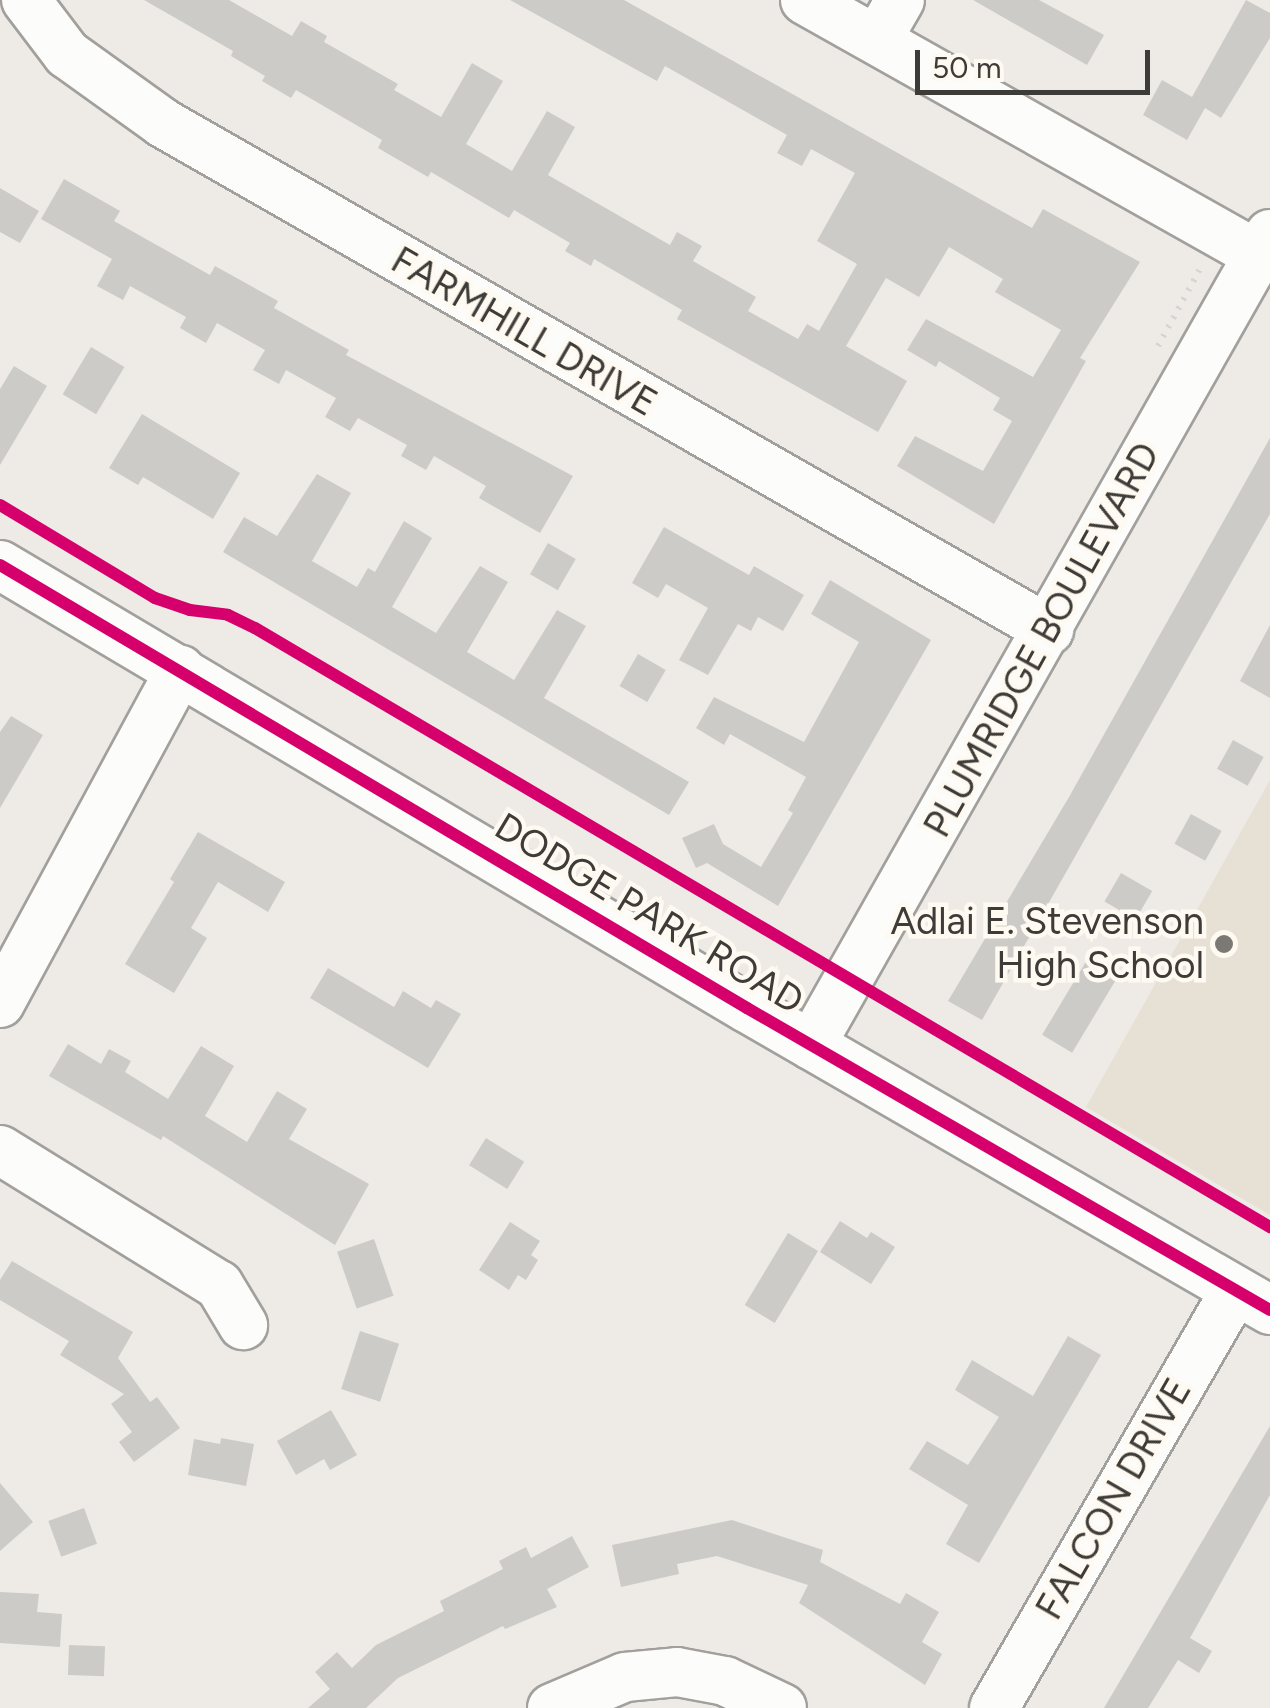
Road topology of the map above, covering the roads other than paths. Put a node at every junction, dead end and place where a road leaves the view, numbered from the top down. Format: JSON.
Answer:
{"nodes":[{"id":1,"x":26,"y":0,"type":"edge"},
{"id":2,"x":805,"y":0,"type":"edge"},
{"id":3,"x":888,"y":20,"type":"edge"},
{"id":4,"x":1264,"y":244,"type":"edge"},
{"id":5,"x":0,"y":565,"type":"edge"},
{"id":6,"x":1049,"y":630,"type":"junction"},
{"id":7,"x":180,"y":670,"type":"junction"},
{"id":8,"x":0,"y":1004,"type":"edge"},
{"id":9,"x":811,"y":1045,"type":"junction"},
{"id":10,"x":0,"y":1150,"type":"edge"},
{"id":11,"x":1253,"y":1300,"type":"edge"},
{"id":12,"x":243,"y":1325,"type":"dead end"},
{"id":13,"x":552,"y":1708,"type":"edge"},
{"id":14,"x":782,"y":1708,"type":"edge"},
{"id":15,"x":994,"y":1708,"type":"edge"}],
"edges":[{"from":1,"to":6,"type":"street","name":"FARMHILL DRIVE"},
{"from":2,"to":3,"type":"street"},
{"from":3,"to":4,"type":"street"},
{"from":4,"to":6,"type":"street","name":"PLUMRIDGE BOULEVARD"},
{"from":5,"to":7,"type":"street","name":"DODGE PARK ROAD"},
{"from":6,"to":9,"type":"street","name":"PLUMRIDGE BOULEVARD"},
{"from":7,"to":8,"type":"street"},
{"from":7,"to":9,"type":"street","name":"DODGE PARK ROAD"},
{"from":9,"to":11,"type":"street","name":"DODGE PARK ROAD"},
{"from":10,"to":12,"type":"street"},
{"from":11,"to":15,"type":"street","name":"FALCON DRIVE"},
{"from":13,"to":14,"type":"street"}]}
